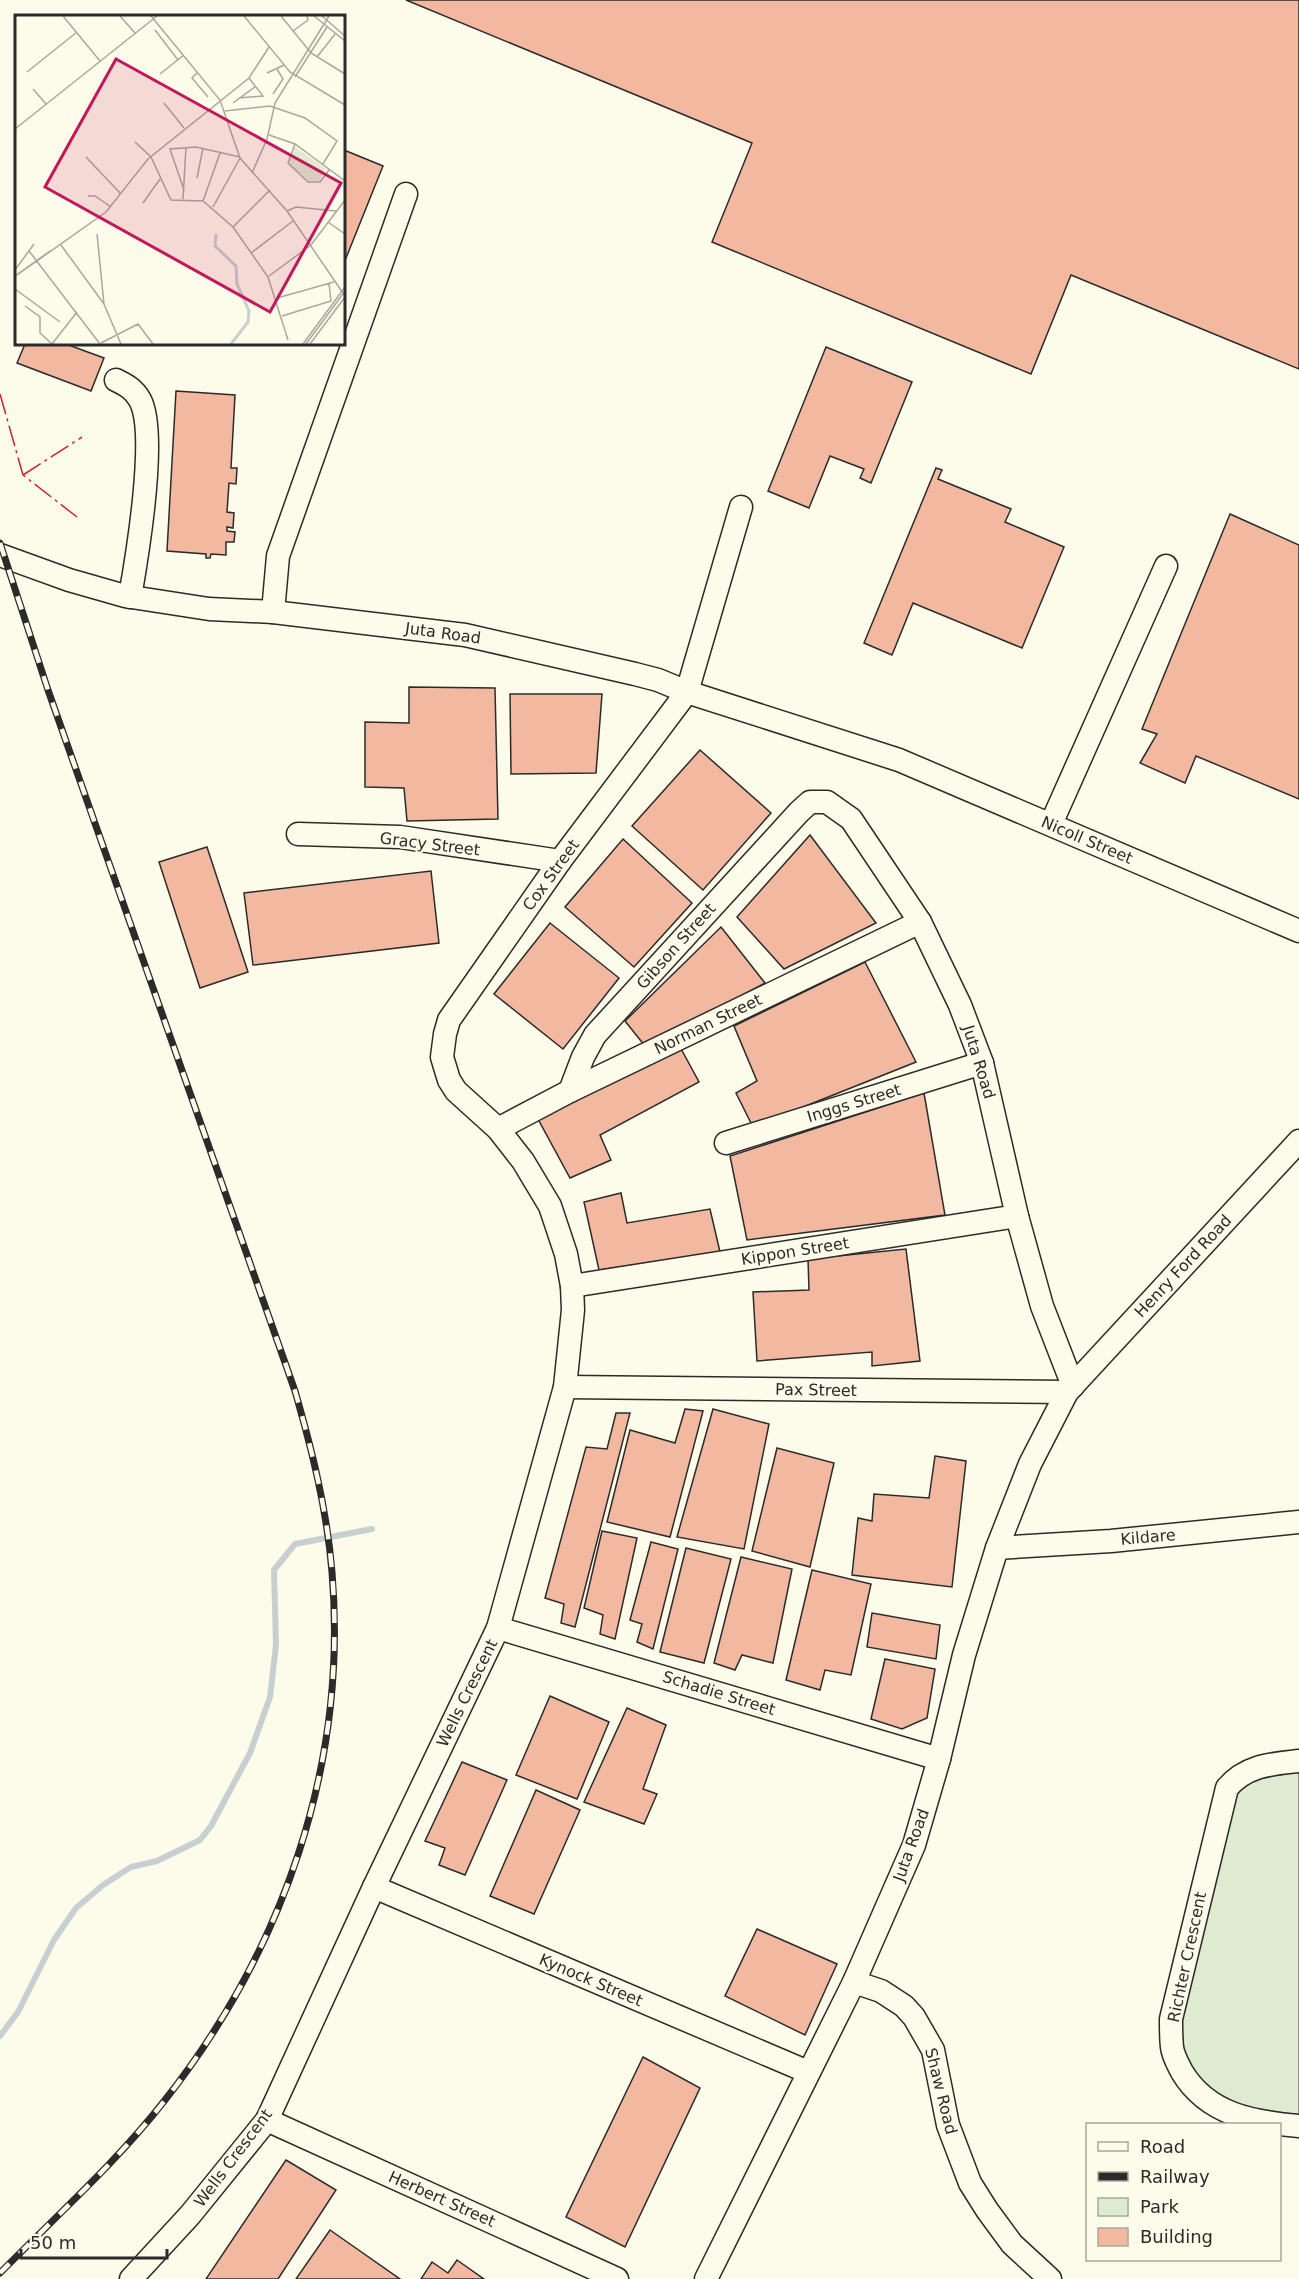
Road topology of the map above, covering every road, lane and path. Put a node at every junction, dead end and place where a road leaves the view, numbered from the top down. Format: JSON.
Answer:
{"nodes":[{"id":1,"x":406,"y":194,"type":"dead end"},
{"id":2,"x":116,"y":380,"type":"dead end"},
{"id":3,"x":741,"y":507,"type":"dead end"},
{"id":4,"x":2,"y":556,"type":"edge"},
{"id":5,"x":1166,"y":566,"type":"dead end"},
{"id":6,"x":130,"y":597,"type":"junction"},
{"id":7,"x":273,"y":612,"type":"junction"},
{"id":8,"x":687,"y":692,"type":"junction"},
{"id":9,"x":873,"y":751,"type":"joint"},
{"id":10,"x":799,"y":812,"type":"joint"},
{"id":11,"x":1051,"y":824,"type":"junction"},
{"id":12,"x":298,"y":834,"type":"dead end"},
{"id":13,"x":560,"y":861,"type":"junction"},
{"id":14,"x":920,"y":922,"type":"junction"},
{"id":15,"x":1299,"y":931,"type":"edge"},
{"id":16,"x":982,"y":1063,"type":"junction"},
{"id":17,"x":445,"y":1070,"type":"joint"},
{"id":18,"x":570,"y":1091,"type":"junction"},
{"id":19,"x":498,"y":1129,"type":"junction"},
{"id":20,"x":1299,"y":1141,"type":"edge"},
{"id":21,"x":726,"y":1143,"type":"dead end"},
{"id":22,"x":1017,"y":1216,"type":"junction"},
{"id":23,"x":572,"y":1286,"type":"junction"},
{"id":24,"x":565,"y":1387,"type":"junction"},
{"id":25,"x":1070,"y":1389,"type":"junction"},
{"id":26,"x":1299,"y":1522,"type":"edge"},
{"id":27,"x":997,"y":1548,"type":"junction"},
{"id":28,"x":498,"y":1628,"type":"junction"},
{"id":29,"x":939,"y":1759,"type":"junction"},
{"id":30,"x":1299,"y":1761,"type":"edge"},
{"id":31,"x":374,"y":1887,"type":"junction"},
{"id":32,"x":854,"y":1982,"type":"junction"},
{"id":33,"x":808,"y":2072,"type":"junction"},
{"id":34,"x":267,"y":2120,"type":"junction"},
{"id":35,"x":1280,"y":2123,"type":"edge"},
{"id":36,"x":1281,"y":2123,"type":"edge"},
{"id":37,"x":1299,"y":2126,"type":"edge"},
{"id":38,"x":136,"y":2277,"type":"edge"},
{"id":39,"x":617,"y":2279,"type":"edge"},
{"id":40,"x":706,"y":2279,"type":"edge"},
{"id":41,"x":1050,"y":2279,"type":"edge"}],
"edges":[{"from":1,"to":7,"type":"street"},
{"from":2,"to":6,"type":"street"},
{"from":3,"to":8,"type":"street"},
{"from":4,"to":6,"type":"street","name":"Juta Road"},
{"from":5,"to":11,"type":"street"},
{"from":6,"to":7,"type":"street","name":"Juta Road"},
{"from":7,"to":8,"type":"street","name":"Juta Road"},
{"from":8,"to":9,"type":"street","name":"Juta Road"},
{"from":8,"to":13,"type":"street","name":"Cox Street"},
{"from":9,"to":11,"type":"street","name":"Nicoll Street"},
{"from":10,"to":14,"type":"street","name":"Juta Road"},
{"from":10,"to":18,"type":"street","name":"Gibson Street"},
{"from":11,"to":15,"type":"street","name":"Nicoll Street"},
{"from":12,"to":13,"type":"street","name":"Gracy Street"},
{"from":13,"to":17,"type":"street","name":"Cox Street"},
{"from":14,"to":16,"type":"street","name":"Juta Road"},
{"from":14,"to":18,"type":"street","name":"Norman Street"},
{"from":16,"to":21,"type":"street","name":"Inggs Street"},
{"from":16,"to":22,"type":"street","name":"Juta Road"},
{"from":17,"to":19,"type":"street","name":"Wells Crescent"},
{"from":18,"to":19,"type":"street","name":"Norman Street"},
{"from":19,"to":23,"type":"street","name":"Wells Crescent"},
{"from":20,"to":25,"type":"street","name":"Henry Ford Road"},
{"from":22,"to":23,"type":"street","name":"Kippon Street"},
{"from":22,"to":25,"type":"street","name":"Juta Road"},
{"from":23,"to":24,"type":"street","name":"Wells Crescent"},
{"from":24,"to":25,"type":"street","name":"Pax Street"},
{"from":24,"to":28,"type":"street","name":"Wells Crescent"},
{"from":25,"to":27,"type":"street","name":"Juta Road"},
{"from":26,"to":27,"type":"street","name":"Kildare"},
{"from":27,"to":29,"type":"street","name":"Juta Road"},
{"from":28,"to":29,"type":"street","name":"Schadie Street"},
{"from":28,"to":31,"type":"street","name":"Wells Crescent"},
{"from":29,"to":32,"type":"street","name":"Juta Road"},
{"from":30,"to":35,"type":"street","name":"Richter Crescent"},
{"from":31,"to":33,"type":"street","name":"Kynock Street"},
{"from":31,"to":34,"type":"street","name":"Wells Crescent"},
{"from":32,"to":33,"type":"street","name":"Juta Road"},
{"from":32,"to":41,"type":"street","name":"Shaw Road"},
{"from":33,"to":40,"type":"street","name":"Juta Road"},
{"from":34,"to":38,"type":"street","name":"Wells Crescent"},
{"from":34,"to":39,"type":"street","name":"Herbert Street"},
{"from":36,"to":37,"type":"street","name":"Richter Crescent"}]}
